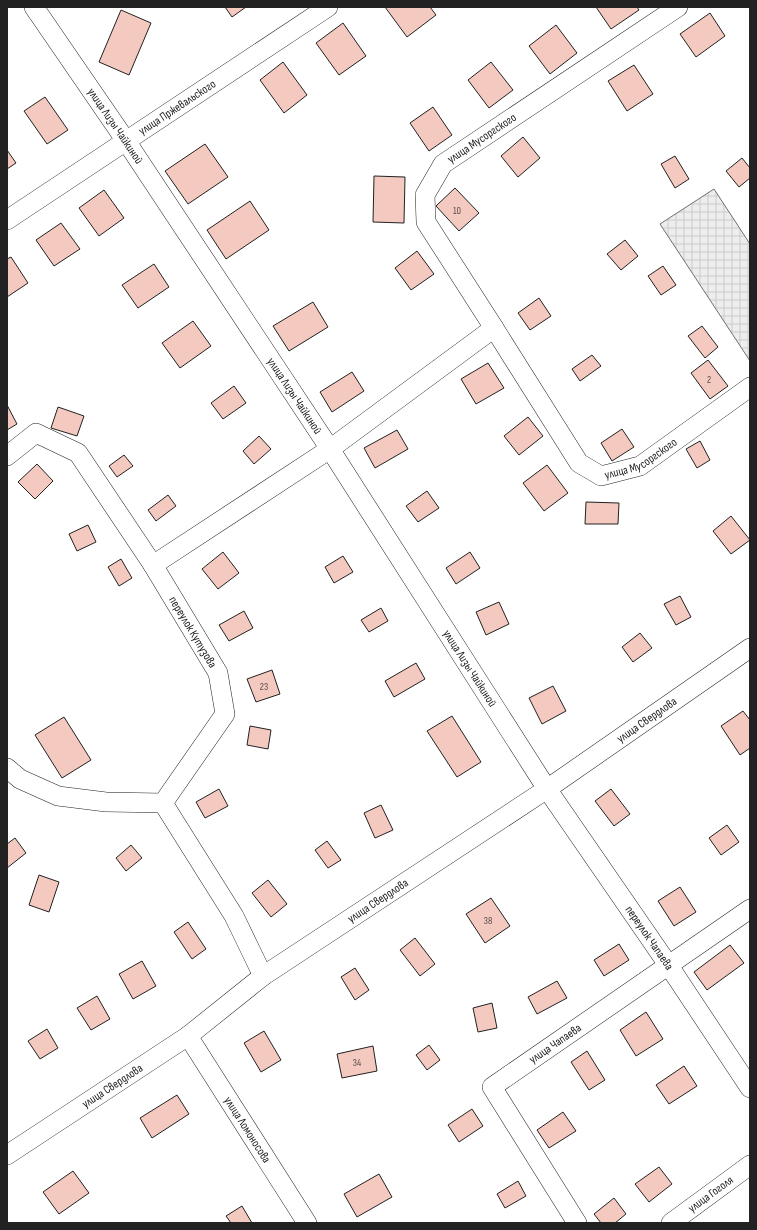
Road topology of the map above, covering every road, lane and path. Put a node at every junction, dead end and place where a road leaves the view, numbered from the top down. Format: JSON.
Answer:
{"nodes":[{"id":1,"x":34,"y":7,"type":"edge"},
{"id":2,"x":328,"y":7,"type":"edge"},
{"id":3,"x":678,"y":7,"type":"edge"},
{"id":4,"x":126,"y":141,"type":"junction"},
{"id":5,"x":7,"y":220,"type":"edge"},
{"id":6,"x":494,"y":328,"type":"junction"},
{"id":7,"x":750,"y":387,"type":"edge"},
{"id":8,"x":330,"y":449,"type":"junction"},
{"id":9,"x":7,"y":456,"type":"edge"},
{"id":10,"x":153,"y":565,"type":"junction"},
{"id":11,"x":750,"y":648,"type":"edge"},
{"id":12,"x":7,"y":768,"type":"edge"},
{"id":13,"x":547,"y":789,"type":"junction"},
{"id":14,"x":163,"y":803,"type":"junction"},
{"id":15,"x":750,"y":909,"type":"edge"},
{"id":16,"x":669,"y":966,"type":"junction"},
{"id":17,"x":263,"y":976,"type":"junction"},
{"id":18,"x":188,"y":1036,"type":"junction"},
{"id":19,"x":750,"y":1088,"type":"edge"},
{"id":20,"x":7,"y":1155,"type":"edge"},
{"id":21,"x":750,"y":1164,"type":"edge"},
{"id":22,"x":307,"y":1223,"type":"edge"},
{"id":23,"x":577,"y":1223,"type":"edge"},
{"id":24,"x":671,"y":1223,"type":"edge"}],
"edges":[{"from":1,"to":4,"type":"street","name":"улица Лизы Чайкиной"},
{"from":2,"to":4,"type":"street","name":"улица Пржевальского"},
{"from":3,"to":6,"type":"street","name":"улица Мусоргского"},
{"from":4,"to":5,"type":"street","name":"улица Пржевальского"},
{"from":4,"to":8,"type":"street","name":"улица Лизы Чайкиной"},
{"from":6,"to":7,"type":"street","name":"улица Мусоргского"},
{"from":6,"to":8,"type":"street"},
{"from":8,"to":10,"type":"street"},
{"from":8,"to":13,"type":"street","name":"улица Лизы Чайкиной"},
{"from":9,"to":10,"type":"street","name":"переулок Кутузова"},
{"from":10,"to":14,"type":"street","name":"переулок Кутузова"},
{"from":11,"to":13,"type":"street","name":"улица Свердлова"},
{"from":12,"to":14,"type":"street"},
{"from":13,"to":16,"type":"street","name":"переулок Чапаева"},
{"from":13,"to":17,"type":"street","name":"улица Свердлова"},
{"from":14,"to":17,"type":"street"},
{"from":15,"to":16,"type":"street","name":"улица Чапаева"},
{"from":16,"to":19,"type":"street","name":"переулок Чапаева"},
{"from":16,"to":23,"type":"street","name":"улица Чапаева"},
{"from":17,"to":18,"type":"street","name":"улица Свердлова"},
{"from":18,"to":20,"type":"street","name":"улица Свердлова"},
{"from":18,"to":22,"type":"street","name":"улица Ломоносова"},
{"from":21,"to":24,"type":"street","name":"улица Гоголя"}]}
